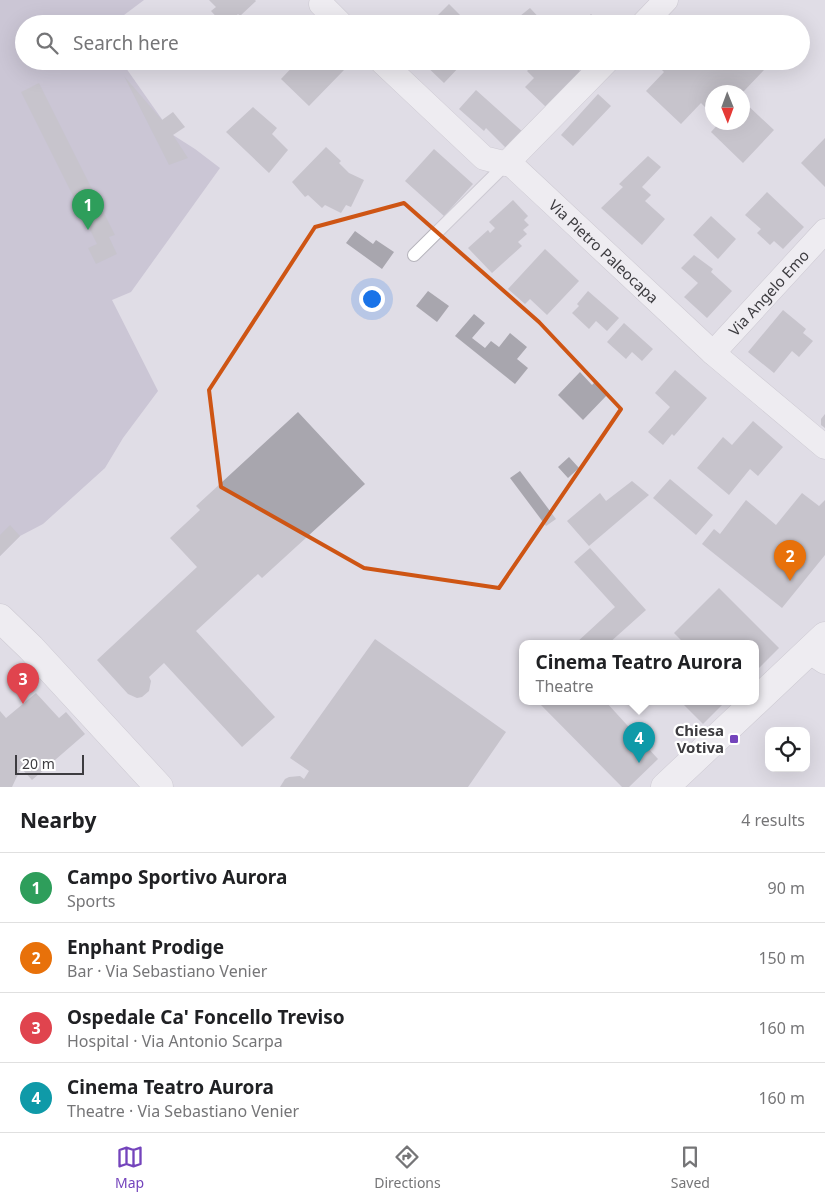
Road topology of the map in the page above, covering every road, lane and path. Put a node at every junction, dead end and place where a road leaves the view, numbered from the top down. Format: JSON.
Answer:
{"nodes":[{"id":1,"x":666,"y":0,"type":"edge"},
{"id":2,"x":321,"y":4,"type":"dead end"},
{"id":3,"x":332,"y":15,"type":"edge"},
{"id":4,"x":652,"y":15,"type":"edge"},
{"id":5,"x":391,"y":70,"type":"edge"},
{"id":6,"x":598,"y":70,"type":"edge"},
{"id":7,"x":506,"y":164,"type":"junction"},
{"id":8,"x":825,"y":231,"type":"edge"},
{"id":9,"x":414,"y":255,"type":"dead end"},
{"id":10,"x":713,"y":353,"type":"junction"},
{"id":11,"x":825,"y":447,"type":"edge"},
{"id":12,"x":0,"y":618,"type":"edge"},
{"id":13,"x":820,"y":650,"type":"edge"},
{"id":14,"x":759,"y":704,"type":"edge"},
{"id":15,"x":758,"y":705,"type":"edge"},
{"id":16,"x":159,"y":787,"type":"edge"},
{"id":17,"x":665,"y":787,"type":"edge"}],
"edges":[{"from":1,"to":4,"type":"street"},
{"from":2,"to":3,"type":"street"},
{"from":5,"to":7,"type":"street","name":"Via Pietro Paleocapa"},
{"from":6,"to":7,"type":"street"},
{"from":7,"to":9,"type":"lane"},
{"from":7,"to":10,"type":"street","name":"Via Pietro Paleocapa"},
{"from":8,"to":10,"type":"street","name":"Via Angelo Emo"},
{"from":10,"to":11,"type":"street","name":"Via Pietro Paleocapa"},
{"from":12,"to":16,"type":"street"},
{"from":13,"to":14,"type":"street"},
{"from":15,"to":17,"type":"street"}]}
